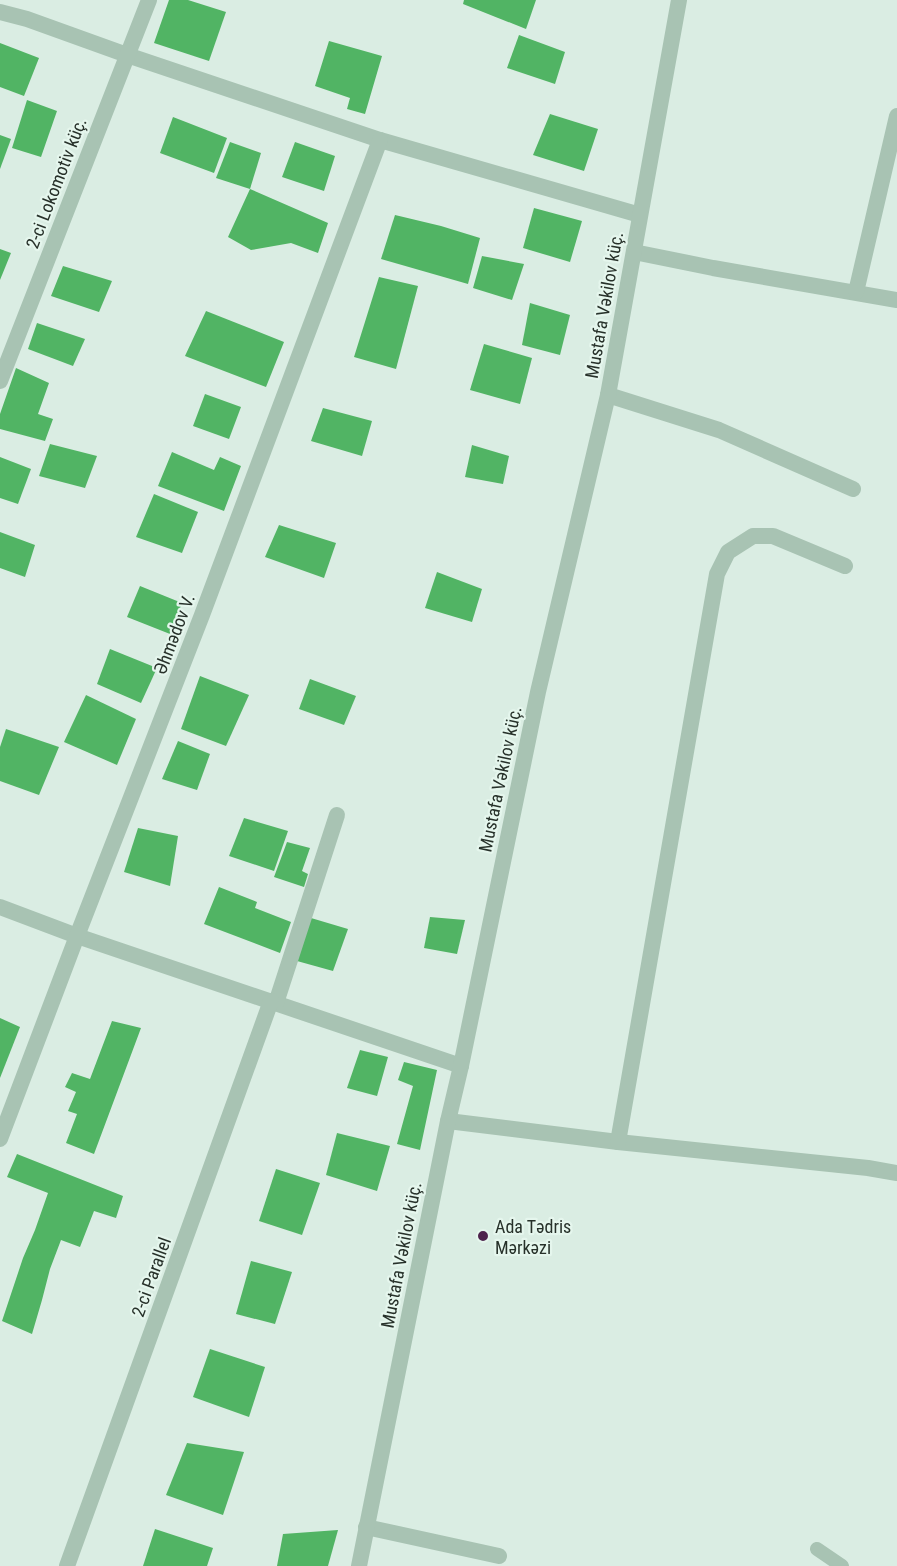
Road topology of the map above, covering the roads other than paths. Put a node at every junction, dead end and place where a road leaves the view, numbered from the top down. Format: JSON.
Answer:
{"nodes":[{"id":1,"x":149,"y":0,"type":"edge"},
{"id":2,"x":679,"y":0,"type":"edge"},
{"id":3,"x":0,"y":12,"type":"edge"},
{"id":4,"x":127,"y":55,"type":"junction"},
{"id":5,"x":897,"y":116,"type":"edge"},
{"id":6,"x":380,"y":140,"type":"junction"},
{"id":7,"x":640,"y":215,"type":"junction"},
{"id":8,"x":634,"y":252,"type":"junction"},
{"id":9,"x":856,"y":292,"type":"junction"},
{"id":10,"x":897,"y":300,"type":"edge"},
{"id":11,"x":0,"y":381,"type":"edge"},
{"id":12,"x":608,"y":395,"type":"junction"},
{"id":13,"x":853,"y":489,"type":"dead end"},
{"id":14,"x":844,"y":566,"type":"dead end"},
{"id":15,"x":337,"y":815,"type":"dead end"},
{"id":16,"x":0,"y":907,"type":"edge"},
{"id":17,"x":77,"y":936,"type":"junction"},
{"id":18,"x":274,"y":1002,"type":"junction"},
{"id":19,"x":461,"y":1066,"type":"junction"},
{"id":20,"x":448,"y":1121,"type":"junction"},
{"id":21,"x":0,"y":1139,"type":"edge"},
{"id":22,"x":618,"y":1142,"type":"junction"},
{"id":23,"x":897,"y":1173,"type":"edge"},
{"id":24,"x":366,"y":1527,"type":"junction"},
{"id":25,"x":817,"y":1549,"type":"dead end"},
{"id":26,"x":499,"y":1556,"type":"dead end"},
{"id":27,"x":67,"y":1566,"type":"edge"},
{"id":28,"x":358,"y":1566,"type":"edge"},
{"id":29,"x":842,"y":1566,"type":"edge"}],
"edges":[{"from":1,"to":4,"type":"street","name":"2-ci Lokomotiv küç."},
{"from":2,"to":7,"type":"street","name":"Mustafa Vəkilov küç."},
{"from":3,"to":4,"type":"street"},
{"from":4,"to":6,"type":"street"},
{"from":4,"to":11,"type":"street","name":"2-ci Lokomotiv küç."},
{"from":5,"to":9,"type":"street"},
{"from":6,"to":7,"type":"street"},
{"from":6,"to":17,"type":"street","name":"Əhmədov V."},
{"from":7,"to":8,"type":"street","name":"Mustafa Vəkilov küç."},
{"from":8,"to":9,"type":"street"},
{"from":8,"to":12,"type":"street","name":"Mustafa Vəkilov küç."},
{"from":9,"to":10,"type":"street"},
{"from":12,"to":13,"type":"street"},
{"from":12,"to":19,"type":"street","name":"Mustafa Vəkilov küç."},
{"from":14,"to":22,"type":"street"},
{"from":15,"to":18,"type":"street","name":"2-ci Parallel"},
{"from":16,"to":17,"type":"street"},
{"from":17,"to":18,"type":"street"},
{"from":17,"to":21,"type":"street","name":"Əhmədov V."},
{"from":18,"to":19,"type":"street"},
{"from":18,"to":27,"type":"street","name":"2-ci Parallel"},
{"from":19,"to":20,"type":"street","name":"Mustafa Vəkilov küç."},
{"from":20,"to":22,"type":"street"},
{"from":20,"to":24,"type":"street","name":"Mustafa Vəkilov küç."},
{"from":22,"to":23,"type":"street"},
{"from":24,"to":26,"type":"street"},
{"from":24,"to":28,"type":"street","name":"Mustafa Vəkilov küç."},
{"from":25,"to":29,"type":"lane"}]}
